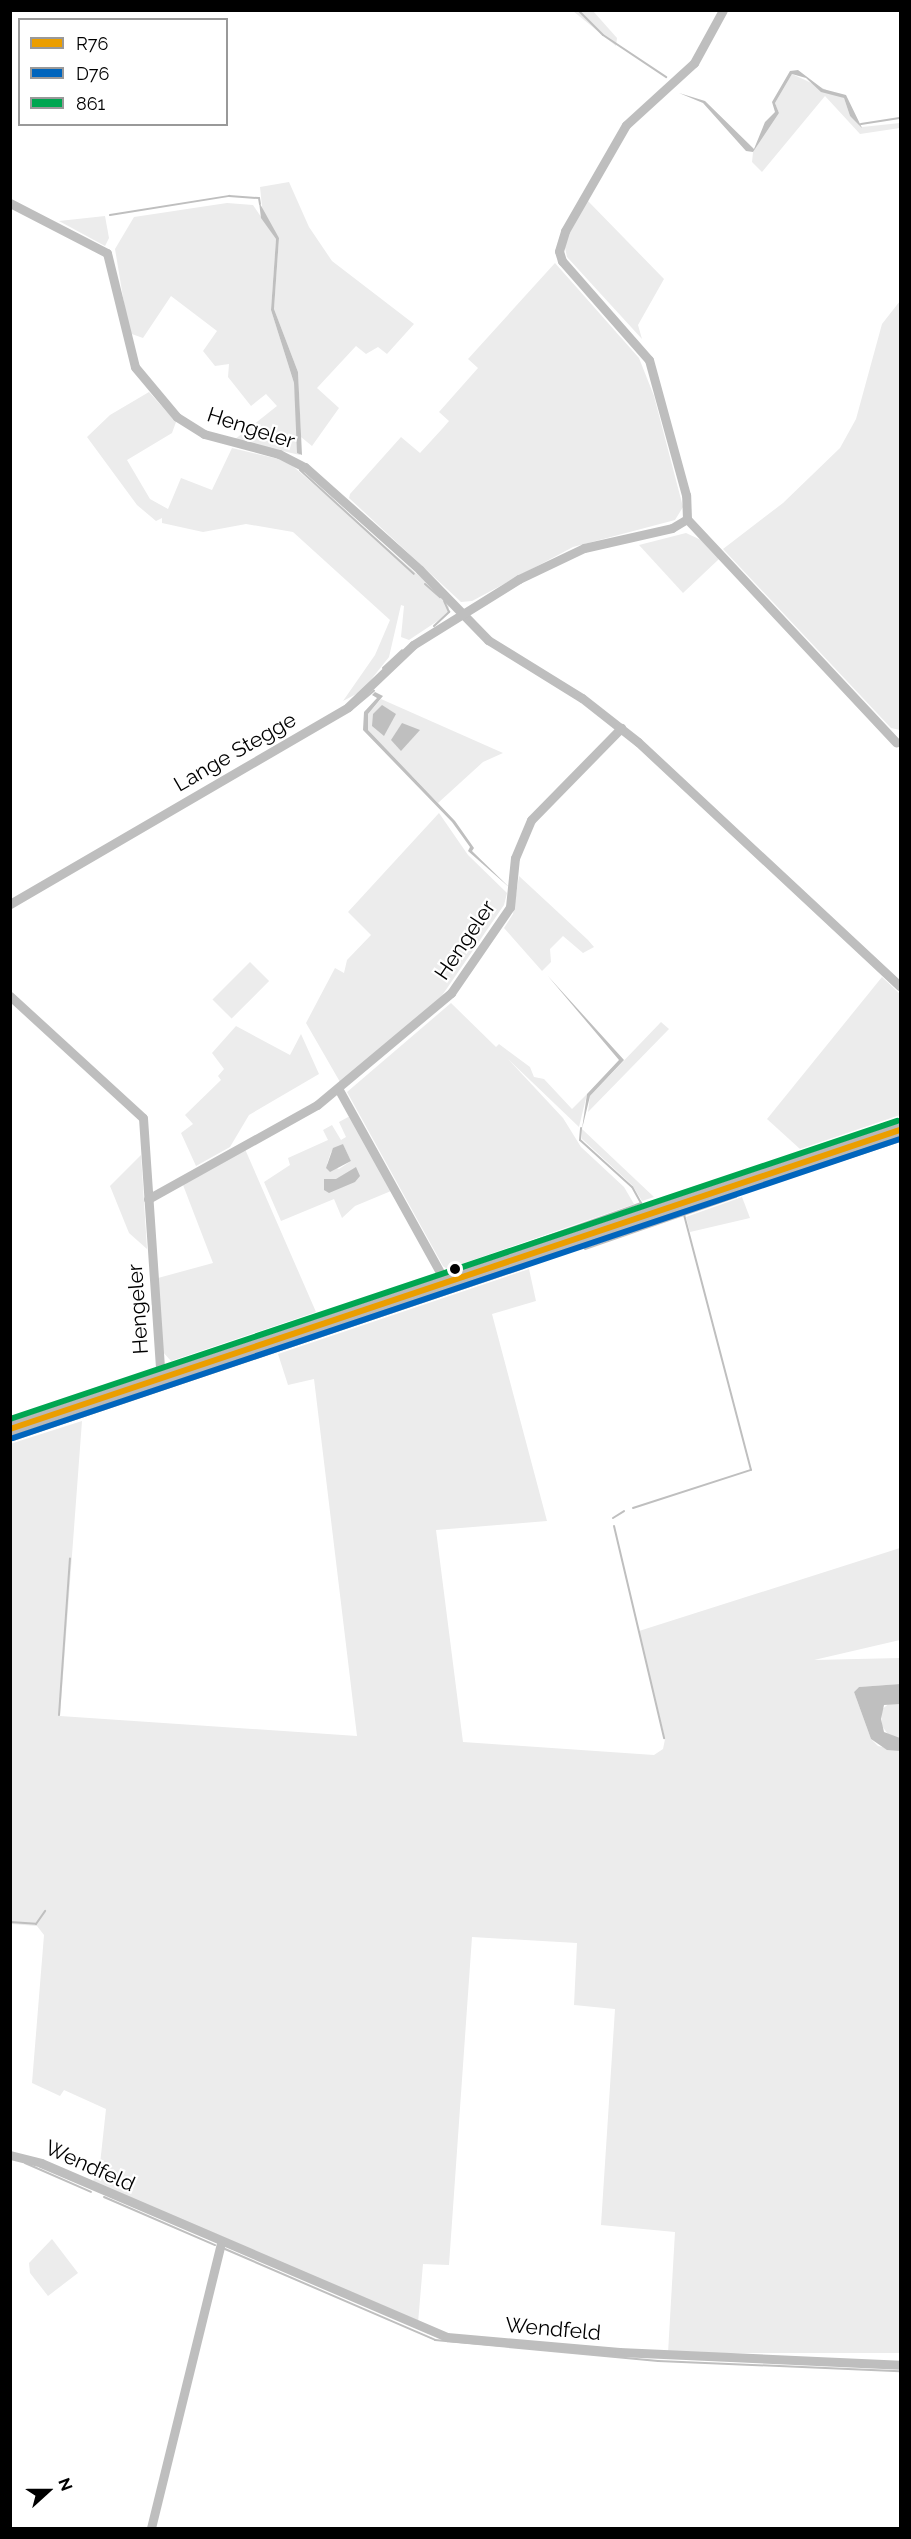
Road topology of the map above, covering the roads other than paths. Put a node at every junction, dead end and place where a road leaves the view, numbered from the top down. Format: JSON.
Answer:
{"nodes":[{"id":1,"x":723,"y":10,"type":"edge"},
{"id":2,"x":10,"y":203,"type":"edge"},
{"id":3,"x":687,"y":519,"type":"junction"},
{"id":4,"x":462,"y":611,"type":"junction"},
{"id":5,"x":621,"y":728,"type":"junction"},
{"id":6,"x":896,"y":742,"type":"dead end"},
{"id":7,"x":10,"y":904,"type":"edge"},
{"id":8,"x":900,"y":986,"type":"edge"},
{"id":9,"x":10,"y":996,"type":"edge"},
{"id":10,"x":339,"y":1090,"type":"junction"},
{"id":11,"x":900,"y":1130,"type":"edge"},
{"id":12,"x":148,"y":1199,"type":"junction"},
{"id":13,"x":446,"y":1283,"type":"junction"},
{"id":14,"x":161,"y":1380,"type":"junction"},
{"id":15,"x":10,"y":1429,"type":"edge"},
{"id":16,"x":10,"y":2155,"type":"edge"},
{"id":17,"x":221,"y":2243,"type":"junction"},
{"id":18,"x":900,"y":2365,"type":"edge"},
{"id":19,"x":150,"y":2529,"type":"edge"}],
"edges":[{"from":1,"to":3,"type":"street"},
{"from":2,"to":4,"type":"street","name":"Hengeler"},
{"from":3,"to":4,"type":"street","name":"Lange Stegge"},
{"from":3,"to":6,"type":"street"},
{"from":4,"to":5,"type":"street","name":"Hengeler"},
{"from":4,"to":7,"type":"street","name":"Lange Stegge"},
{"from":5,"to":8,"type":"street","name":"Hengeler"},
{"from":5,"to":10,"type":"street","name":"Hengeler"},
{"from":9,"to":12,"type":"street","name":"Hengeler"},
{"from":10,"to":12,"type":"street","name":"Hengeler"},
{"from":10,"to":13,"type":"street"},
{"from":11,"to":13,"type":"main road"},
{"from":12,"to":14,"type":"street","name":"Hengeler"},
{"from":13,"to":14,"type":"main road"},
{"from":14,"to":15,"type":"main road"},
{"from":16,"to":17,"type":"street","name":"Wendfeld"},
{"from":17,"to":18,"type":"street","name":"Wendfeld"},
{"from":17,"to":19,"type":"street"}]}
